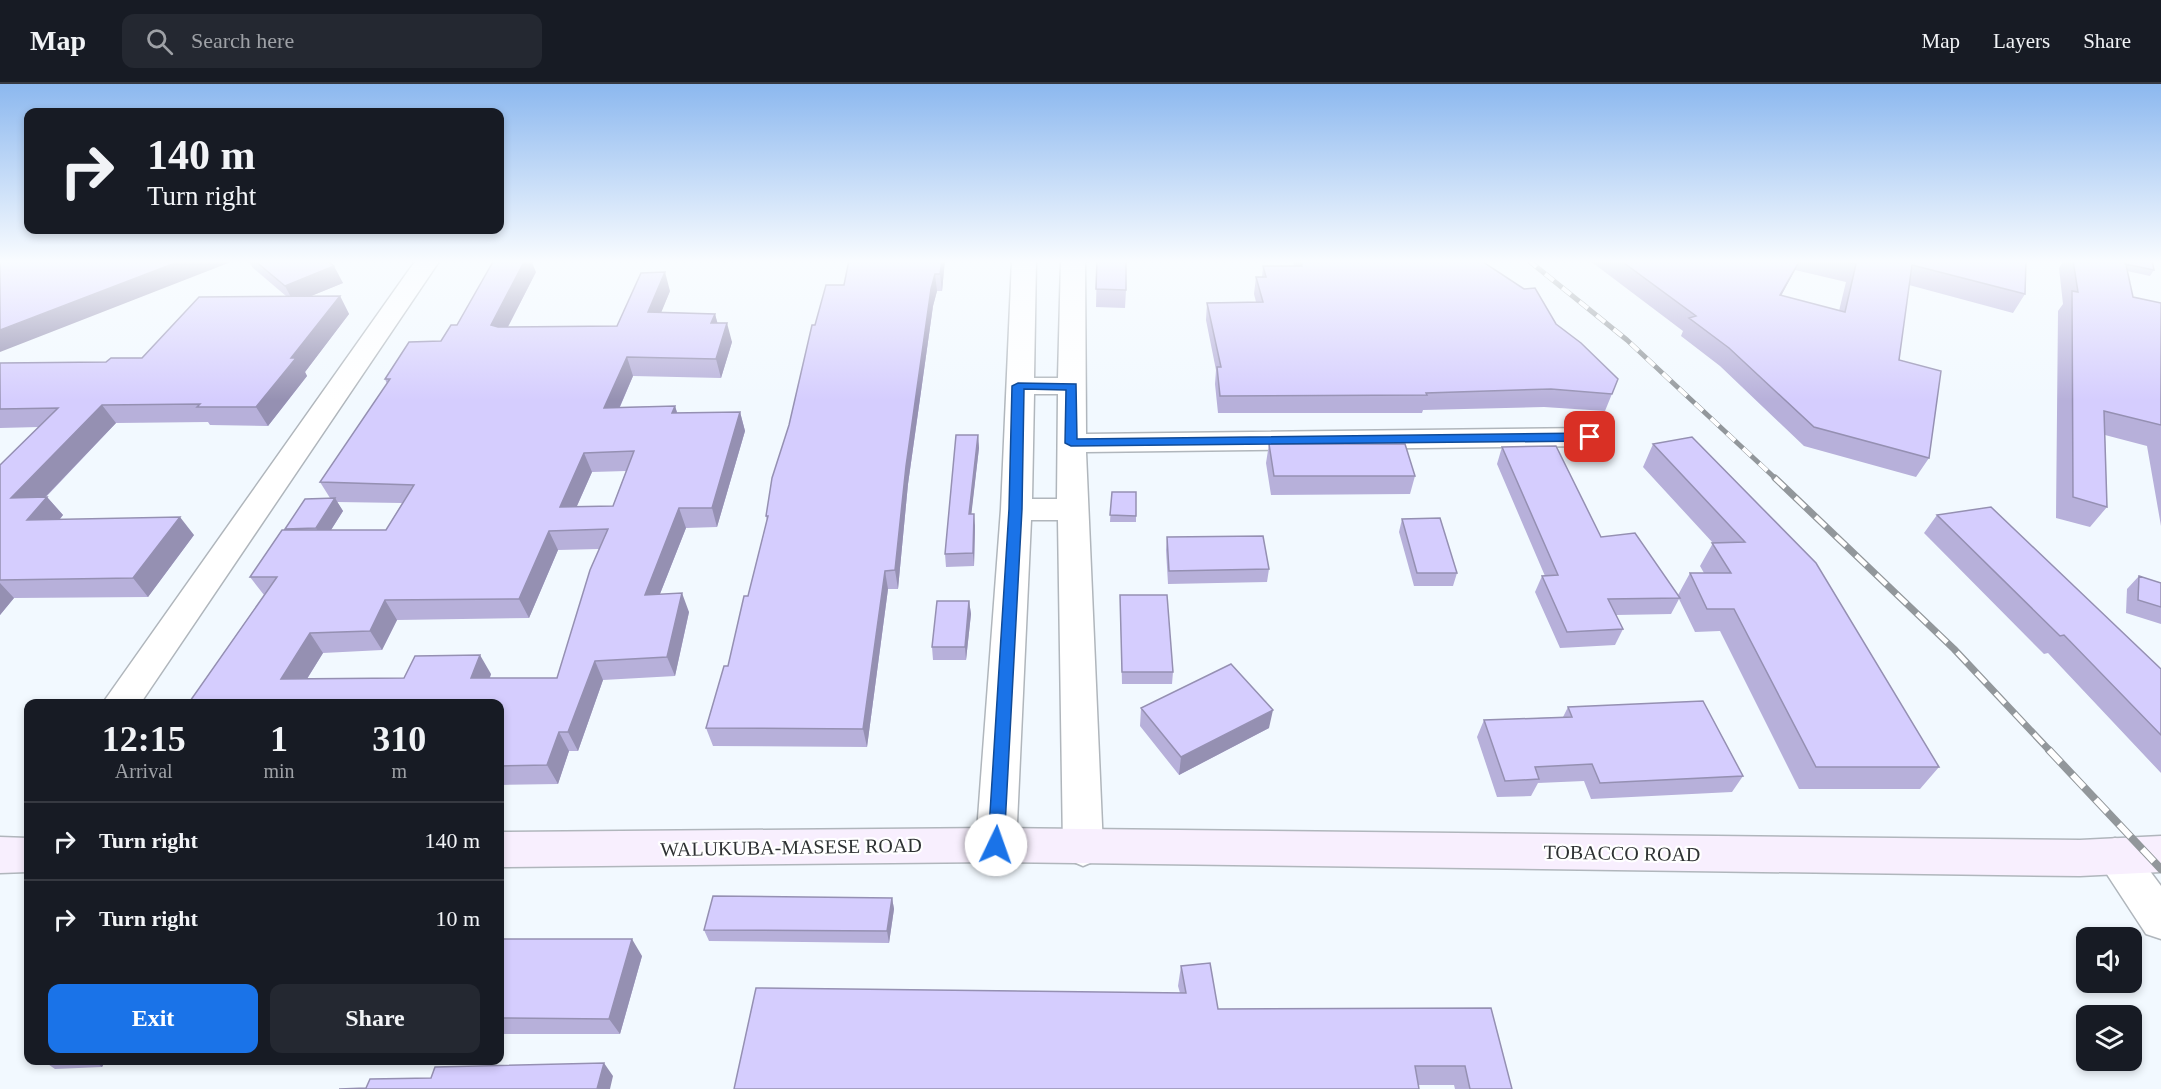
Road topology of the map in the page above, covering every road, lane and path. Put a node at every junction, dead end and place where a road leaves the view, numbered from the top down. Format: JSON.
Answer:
{"nodes":[{"id":1,"x":396,"y":307,"type":"edge"},
{"id":2,"x":1022,"y":307,"type":"edge"},
{"id":3,"x":1073,"y":307,"type":"edge"},
{"id":4,"x":1018,"y":386,"type":"junction"},
{"id":5,"x":1072,"y":386,"type":"junction"},
{"id":6,"x":1590,"y":437,"type":"dead end"},
{"id":7,"x":1071,"y":443,"type":"junction"},
{"id":8,"x":1016,"y":509,"type":"junction"},
{"id":9,"x":1075,"y":510,"type":"junction"},
{"id":10,"x":123,"y":699,"type":"edge"},
{"id":11,"x":996,"y":845,"type":"junction"},
{"id":12,"x":1083,"y":848,"type":"junction"},
{"id":13,"x":504,"y":850,"type":"edge"},
{"id":14,"x":2161,"y":854,"type":"edge"},
{"id":15,"x":2115,"y":856,"type":"junction"},
{"id":16,"x":2161,"y":920,"type":"edge"}],
"edges":[{"from":1,"to":10,"type":"street"},
{"from":2,"to":4,"type":"street"},
{"from":3,"to":5,"type":"street"},
{"from":4,"to":5,"type":"street"},
{"from":4,"to":8,"type":"street"},
{"from":5,"to":7,"type":"street"},
{"from":6,"to":7,"type":"street"},
{"from":7,"to":9,"type":"street"},
{"from":8,"to":9,"type":"street"},
{"from":8,"to":11,"type":"street"},
{"from":9,"to":12,"type":"street"},
{"from":11,"to":12,"type":"street","name":"WALUKUBA-MASESE ROAD"},
{"from":11,"to":13,"type":"street","name":"WALUKUBA-MASESE ROAD"},
{"from":12,"to":15,"type":"street","name":"TOBACCO ROAD"},
{"from":14,"to":15,"type":"street","name":"TOBACCO ROAD"},
{"from":15,"to":16,"type":"street"}]}
